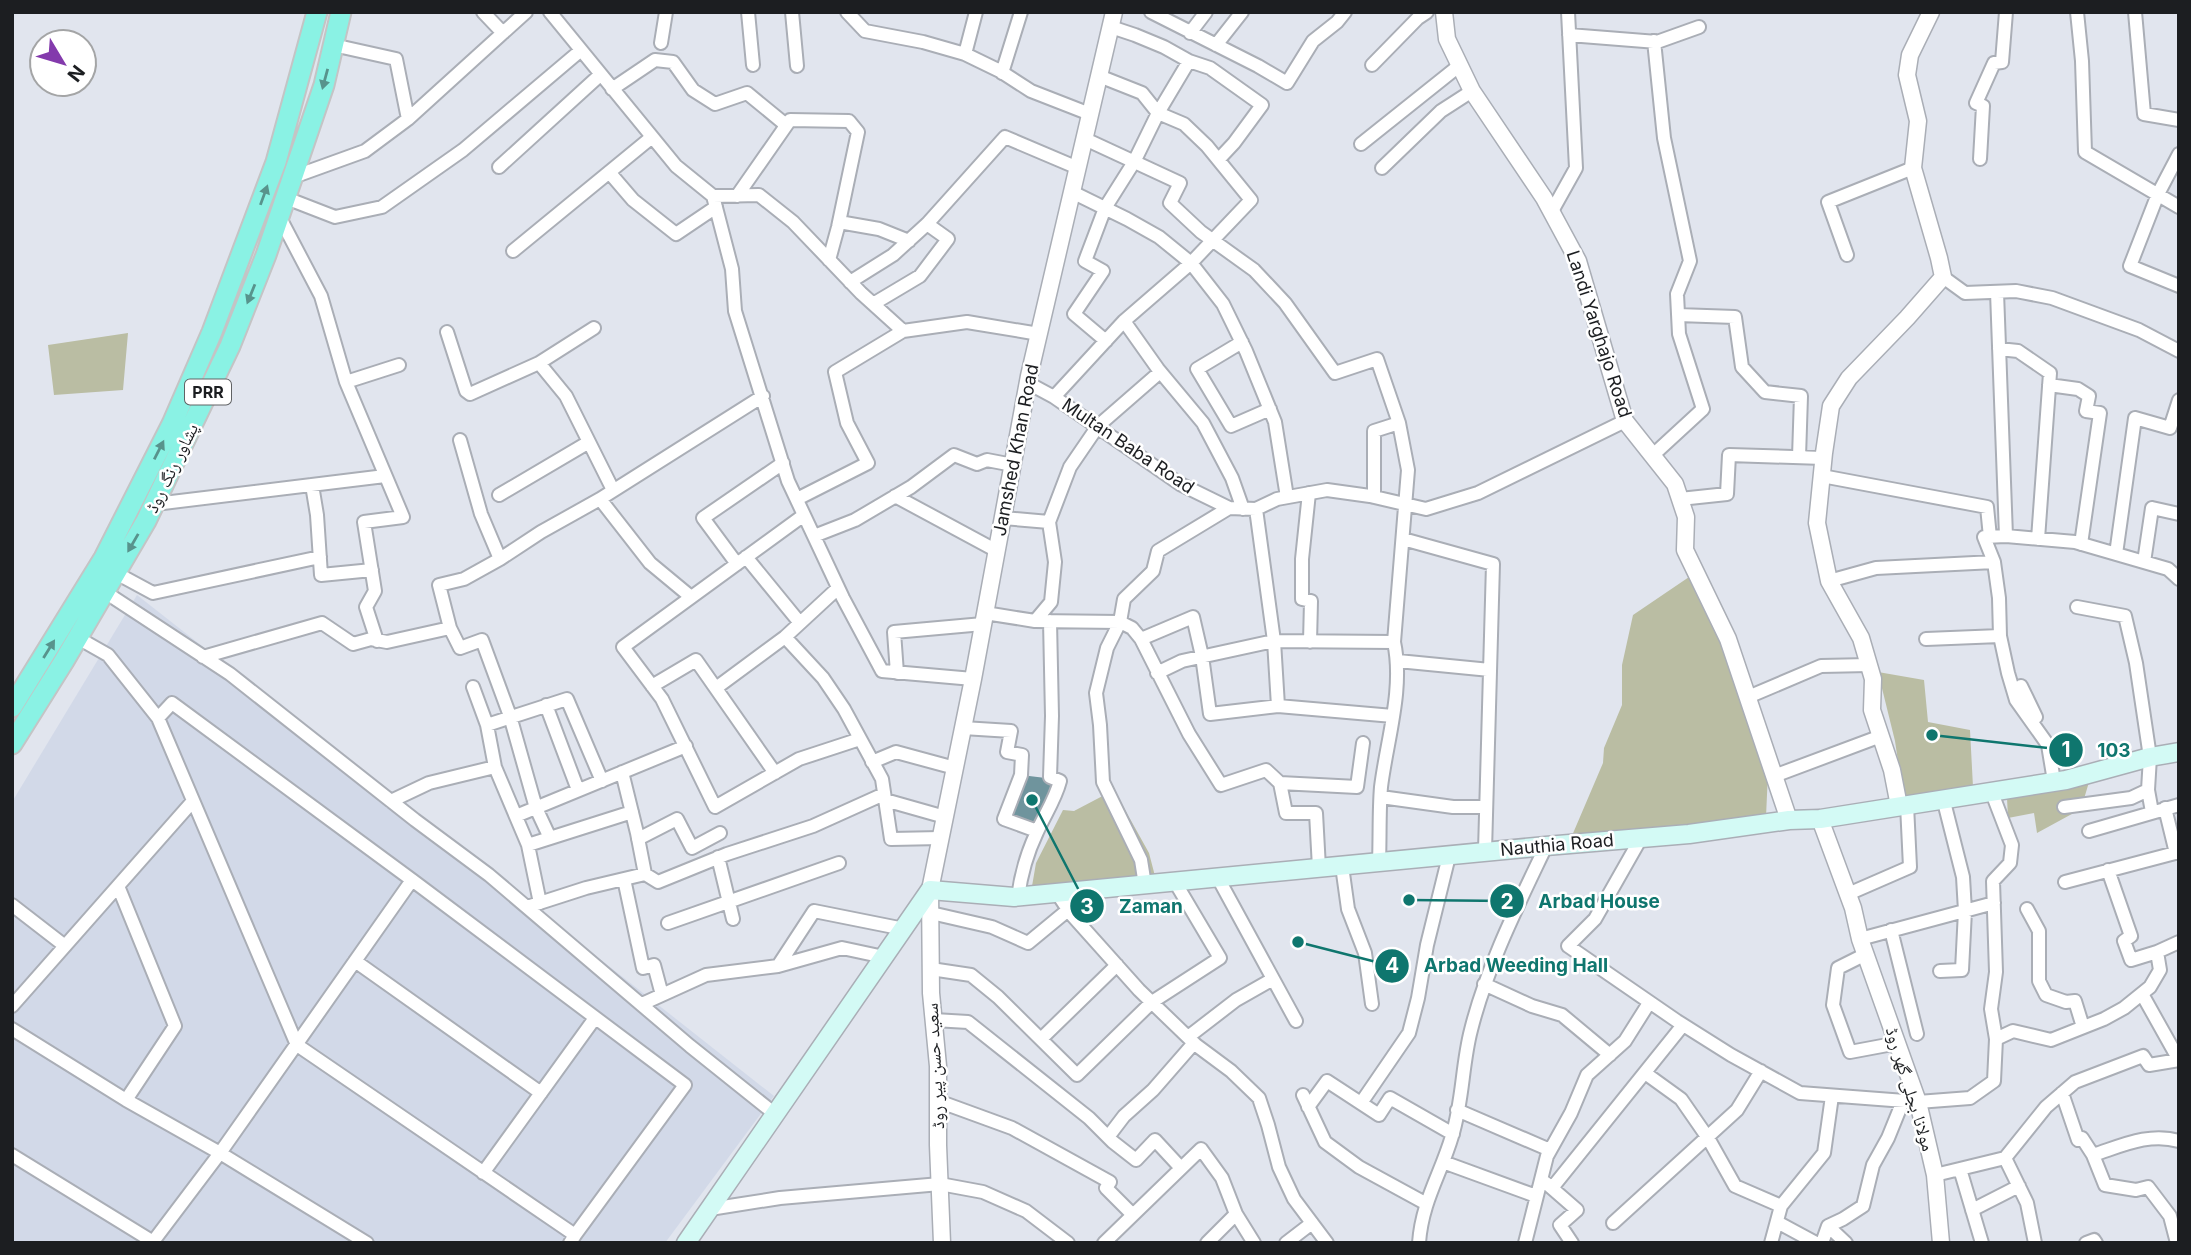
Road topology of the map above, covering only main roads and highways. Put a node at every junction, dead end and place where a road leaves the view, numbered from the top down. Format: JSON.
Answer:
{"nodes":[{"id":1,"x":317,"y":12,"type":"edge"},
{"id":2,"x":341,"y":12,"type":"edge"},
{"id":3,"x":12,"y":706,"type":"edge"},
{"id":4,"x":12,"y":744,"type":"edge"},
{"id":5,"x":2179,"y":752,"type":"edge"},
{"id":6,"x":686,"y":1243,"type":"edge"}],
"edges":[{"from":3,"to":1,"type":"highway","name":"پشاور رنگ روڈ","number":"PRR","one_way":true},
{"from":2,"to":4,"type":"highway","name":"پشاور رنگ روڈ","number":"PRR","one_way":true},
{"from":5,"to":6,"type":"main road","name":"Nauthia Road"}]}
